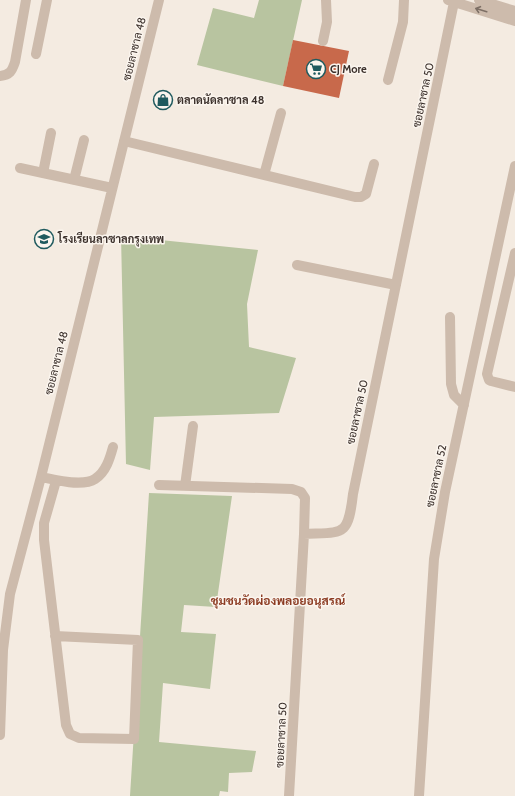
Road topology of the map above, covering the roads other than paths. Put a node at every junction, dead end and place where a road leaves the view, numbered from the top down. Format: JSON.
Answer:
{"nodes":[{"id":1,"x":26,"y":0,"type":"edge"},
{"id":2,"x":47,"y":0,"type":"edge"},
{"id":3,"x":159,"y":0,"type":"edge"},
{"id":4,"x":326,"y":0,"type":"edge"},
{"id":5,"x":404,"y":0,"type":"edge"},
{"id":6,"x":479,"y":0,"type":"edge"},
{"id":7,"x":451,"y":1,"type":"edge"},
{"id":8,"x":515,"y":12,"type":"edge"},
{"id":9,"x":515,"y":21,"type":"edge"},
{"id":10,"x":323,"y":41,"type":"dead end"},
{"id":11,"x":36,"y":54,"type":"dead end"},
{"id":12,"x":0,"y":76,"type":"edge"},
{"id":13,"x":388,"y":80,"type":"dead end"},
{"id":14,"x":281,"y":113,"type":"dead end"},
{"id":15,"x":51,"y":133,"type":"dead end"},
{"id":16,"x":84,"y":140,"type":"dead end"},
{"id":17,"x":124,"y":141,"type":"junction"},
{"id":18,"x":374,"y":164,"type":"dead end"},
{"id":19,"x":515,"y":166,"type":"edge"},
{"id":20,"x":20,"y":168,"type":"dead end"},
{"id":21,"x":43,"y":173,"type":"junction"},
{"id":22,"x":264,"y":176,"type":"junction"},
{"id":23,"x":74,"y":180,"type":"junction"},
{"id":24,"x":112,"y":188,"type":"junction"},
{"id":25,"x":515,"y":253,"type":"edge"},
{"id":26,"x":297,"y":266,"type":"dead end"},
{"id":27,"x":396,"y":284,"type":"junction"},
{"id":28,"x":450,"y":317,"type":"dead end"},
{"id":29,"x":515,"y":387,"type":"edge"},
{"id":30,"x":464,"y":405,"type":"junction"},
{"id":31,"x":193,"y":426,"type":"dead end"},
{"id":32,"x":113,"y":447,"type":"dead end"},
{"id":33,"x":40,"y":477,"type":"junction"},
{"id":34,"x":56,"y":481,"type":"junction"},
{"id":35,"x":159,"y":485,"type":"dead end"},
{"id":36,"x":186,"y":486,"type":"junction"},
{"id":37,"x":304,"y":534,"type":"junction"},
{"id":38,"x":55,"y":636,"type":"junction"},
{"id":39,"x":0,"y":735,"type":"edge"},
{"id":40,"x":290,"y":796,"type":"edge"},
{"id":41,"x":418,"y":796,"type":"edge"}],
"edges":[{"from":1,"to":12,"type":"street"},
{"from":2,"to":11,"type":"street"},
{"from":3,"to":17,"type":"street","name":"ซอยลาซาล 48"},
{"from":4,"to":10,"type":"street"},
{"from":5,"to":13,"type":"street"},
{"from":6,"to":8,"type":"street"},
{"from":9,"to":7,"type":"street","one_way":true},
{"from":7,"to":27,"type":"street","name":"ซอยลาซาล 50"},
{"from":14,"to":22,"type":"street"},
{"from":15,"to":21,"type":"street"},
{"from":16,"to":23,"type":"street"},
{"from":17,"to":22,"type":"street"},
{"from":17,"to":24,"type":"street","name":"ซอยลาซาล 48"},
{"from":18,"to":22,"type":"street"},
{"from":19,"to":30,"type":"street","name":"ซอยลาซาล 52"},
{"from":20,"to":21,"type":"street"},
{"from":21,"to":23,"type":"street"},
{"from":23,"to":24,"type":"street"},
{"from":24,"to":33,"type":"street","name":"ซอยลาซาล 48"},
{"from":25,"to":29,"type":"street"},
{"from":26,"to":27,"type":"street"},
{"from":27,"to":37,"type":"street","name":"ซอยลาซาล 50"},
{"from":28,"to":30,"type":"street"},
{"from":30,"to":41,"type":"street","name":"ซอยลาซาล 52"},
{"from":31,"to":36,"type":"street"},
{"from":32,"to":34,"type":"street"},
{"from":33,"to":34,"type":"street"},
{"from":33,"to":39,"type":"street","name":"ซอยลาซาล 48"},
{"from":34,"to":38,"type":"street"},
{"from":35,"to":36,"type":"street"},
{"from":36,"to":37,"type":"street"},
{"from":37,"to":40,"type":"street","name":"ซอยลาซาล 50"},
{"from":38,"to":38,"type":"street"}]}
